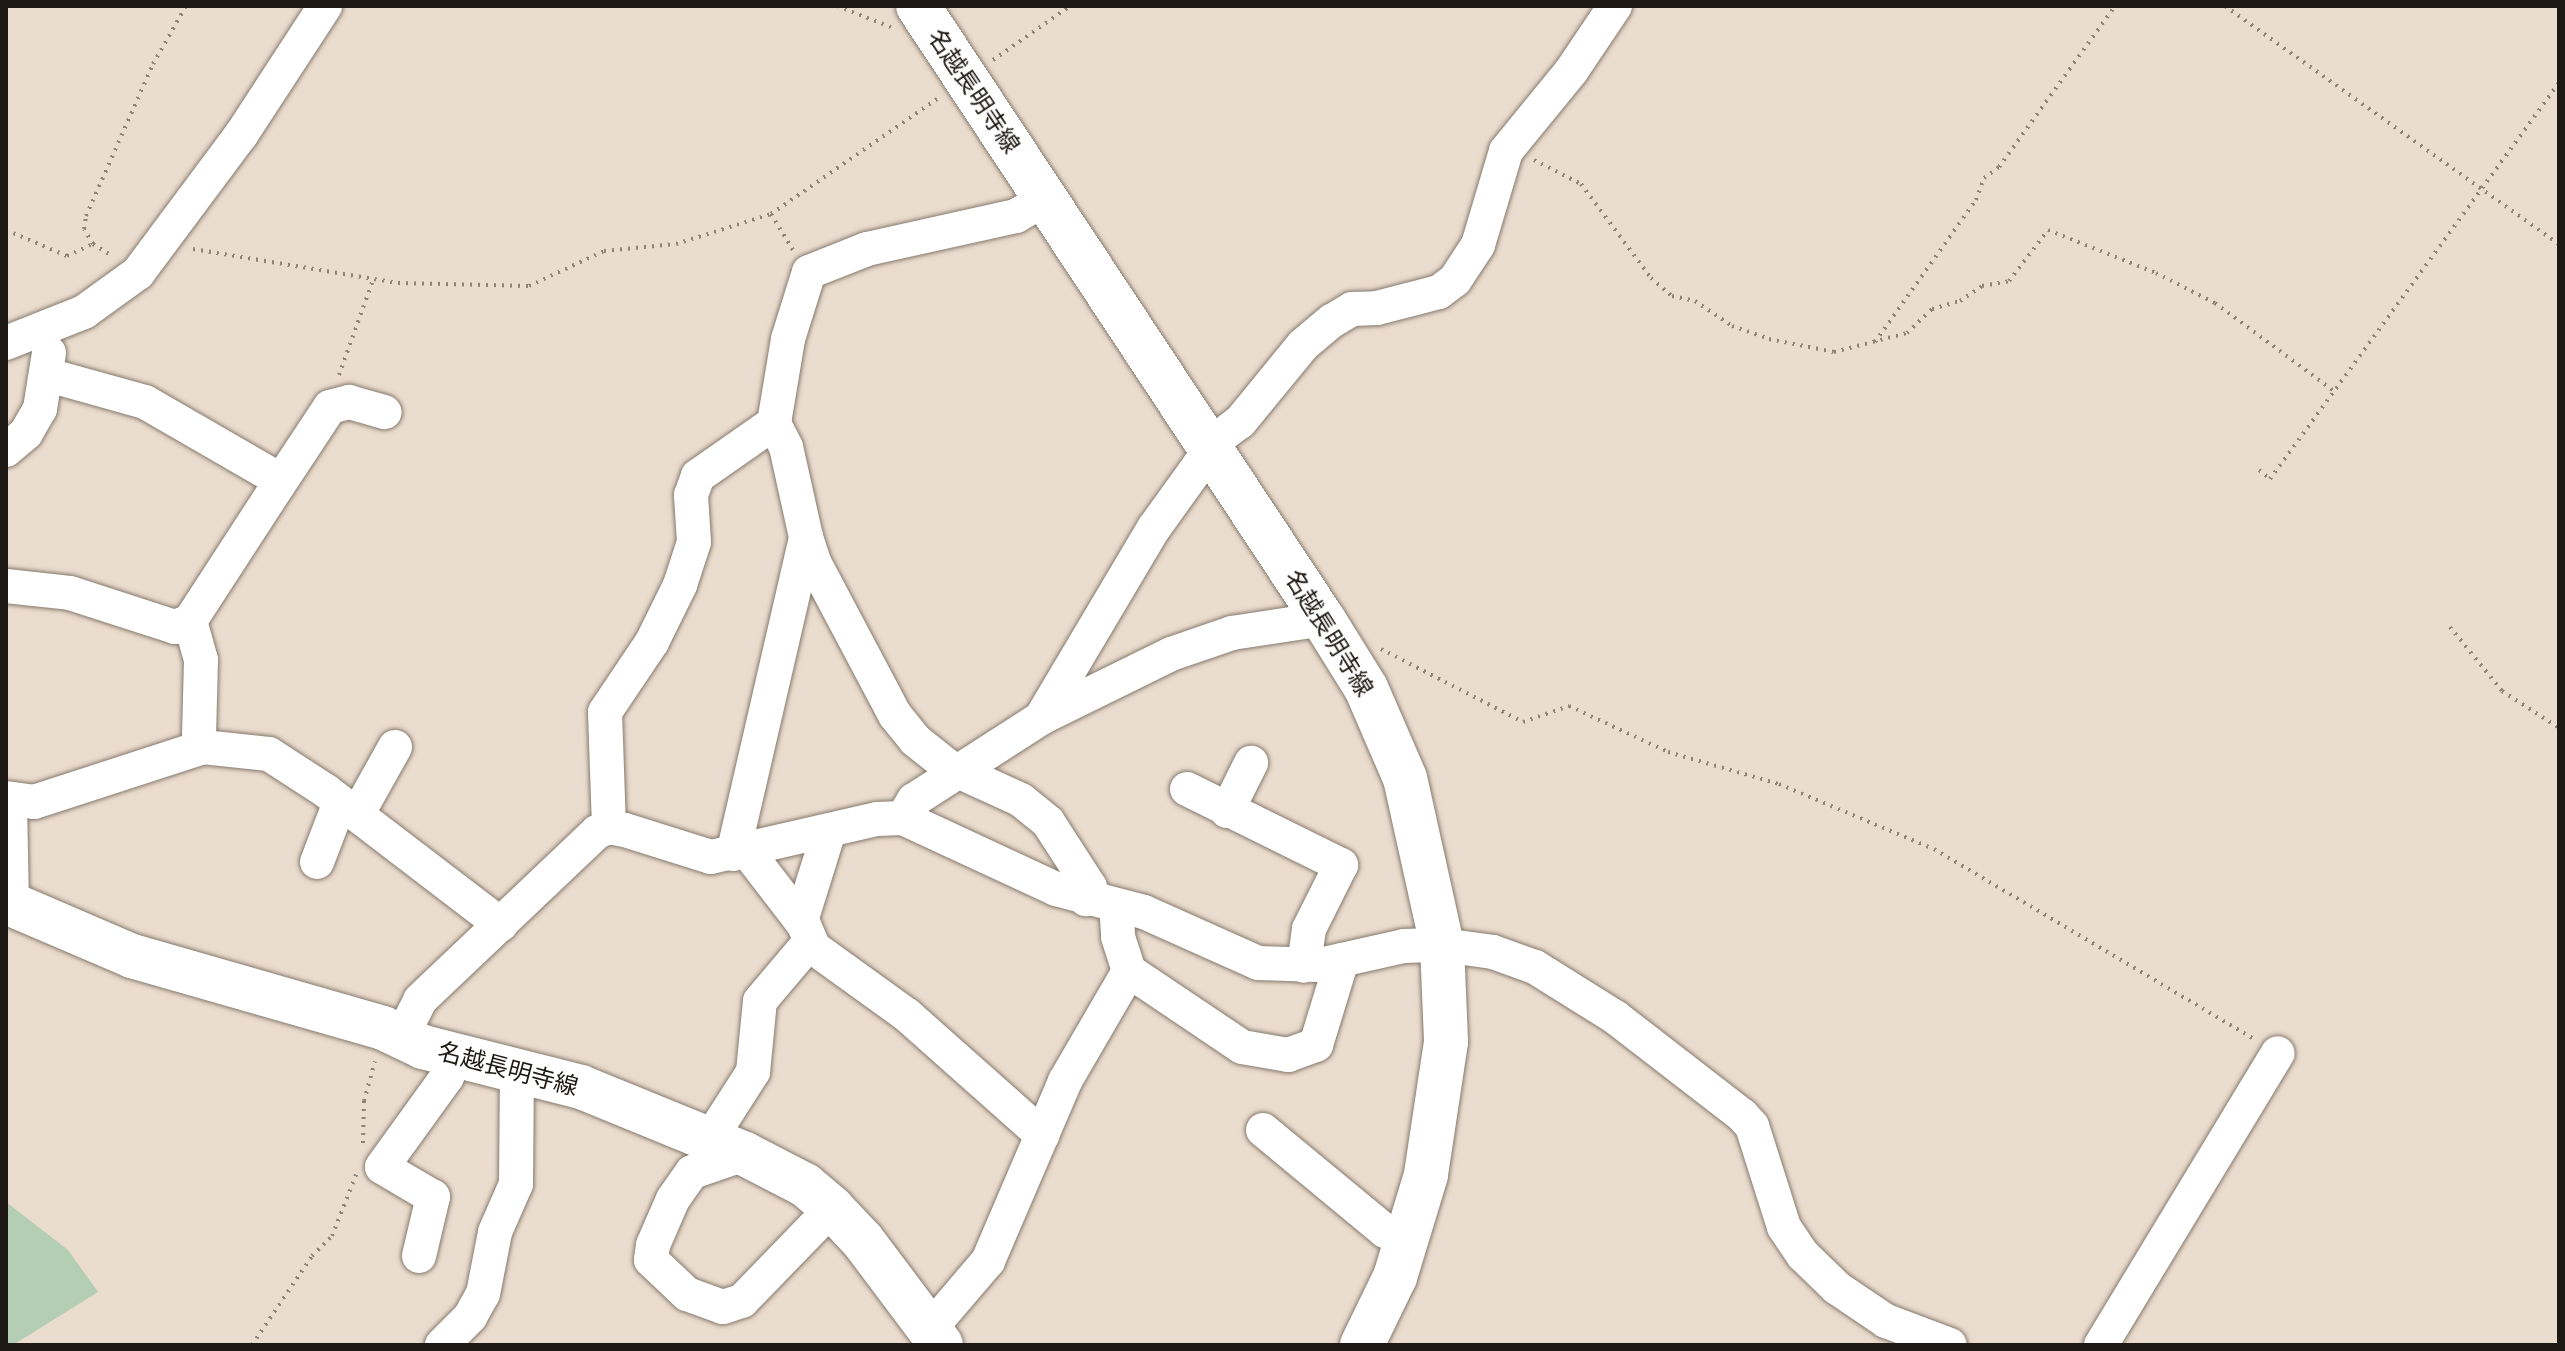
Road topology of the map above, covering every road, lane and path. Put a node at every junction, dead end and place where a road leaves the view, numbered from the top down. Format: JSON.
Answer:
{"nodes":[{"id":1,"x":186,"y":6,"type":"edge"},
{"id":2,"x":325,"y":6,"type":"edge"},
{"id":3,"x":837,"y":6,"type":"edge"},
{"id":4,"x":1070,"y":6,"type":"edge"},
{"id":5,"x":1615,"y":6,"type":"edge"},
{"id":6,"x":2115,"y":6,"type":"edge"},
{"id":7,"x":2225,"y":6,"type":"edge"},
{"id":8,"x":926,"y":18,"type":"edge"},
{"id":9,"x":966,"y":79,"type":"junction"},
{"id":10,"x":2559,"y":82,"type":"edge"},
{"id":11,"x":1514,"y":140,"type":"junction"},
{"id":12,"x":2484,"y":189,"type":"junction"},
{"id":13,"x":1046,"y":199,"type":"junction"},
{"id":14,"x":771,"y":214,"type":"junction"},
{"id":15,"x":6,"y":230,"type":"edge"},
{"id":16,"x":164,"y":243,"type":"junction"},
{"id":17,"x":93,"y":244,"type":"junction"},
{"id":18,"x":2559,"y":244,"type":"edge"},
{"id":19,"x":809,"y":272,"type":"junction"},
{"id":20,"x":138,"y":273,"type":"junction"},
{"id":21,"x":373,"y":280,"type":"junction"},
{"id":22,"x":51,"y":327,"type":"junction"},
{"id":23,"x":1875,"y":342,"type":"junction"},
{"id":24,"x":6,"y":343,"type":"edge"},
{"id":25,"x":48,"y":375,"type":"junction"},
{"id":26,"x":2334,"y":391,"type":"junction"},
{"id":27,"x":330,"y":407,"type":"junction"},
{"id":28,"x":385,"y":412,"type":"dead end"},
{"id":29,"x":774,"y":423,"type":"junction"},
{"id":30,"x":1212,"y":449,"type":"junction"},
{"id":31,"x":6,"y":450,"type":"edge"},
{"id":32,"x":2259,"y":470,"type":"dead end"},
{"id":33,"x":277,"y":487,"type":"junction"},
{"id":34,"x":806,"y":537,"type":"junction"},
{"id":35,"x":6,"y":586,"type":"edge"},
{"id":36,"x":1323,"y":619,"type":"junction"},
{"id":37,"x":190,"y":621,"type":"junction"},
{"id":38,"x":2450,"y":627,"type":"dead end"},
{"id":39,"x":1372,"y":645,"type":"dead end"},
{"id":40,"x":1041,"y":718,"type":"junction"},
{"id":41,"x":2559,"y":728,"type":"edge"},
{"id":42,"x":203,"y":747,"type":"junction"},
{"id":43,"x":395,"y":747,"type":"dead end"},
{"id":44,"x":1251,"y":763,"type":"dead end"},
{"id":45,"x":956,"y":770,"type":"junction"},
{"id":46,"x":1187,"y":789,"type":"dead end"},
{"id":47,"x":8,"y":800,"type":"edge"},
{"id":48,"x":348,"y":809,"type":"junction"},
{"id":49,"x":1227,"y":811,"type":"junction"},
{"id":50,"x":903,"y":818,"type":"junction"},
{"id":51,"x":609,"y":827,"type":"junction"},
{"id":52,"x":829,"y":831,"type":"junction"},
{"id":53,"x":740,"y":852,"type":"junction"},
{"id":54,"x":317,"y":862,"type":"dead end"},
{"id":55,"x":1101,"y":902,"type":"junction"},
{"id":56,"x":9,"y":903,"type":"edge"},
{"id":57,"x":501,"y":925,"type":"junction"},
{"id":58,"x":805,"y":932,"type":"junction"},
{"id":59,"x":1442,"y":945,"type":"junction"},
{"id":60,"x":1342,"y":960,"type":"junction"},
{"id":61,"x":1304,"y":966,"type":"junction"},
{"id":62,"x":1129,"y":971,"type":"junction"},
{"id":63,"x":393,"y":1031,"type":"junction"},
{"id":64,"x":2278,"y":1053,"type":"joint"},
{"id":65,"x":455,"y":1055,"type":"junction"},
{"id":66,"x":517,"y":1071,"type":"junction"},
{"id":67,"x":1263,"y":1130,"type":"dead end"},
{"id":68,"x":1042,"y":1135,"type":"junction"},
{"id":69,"x":727,"y":1146,"type":"junction"},
{"id":70,"x":368,"y":1170,"type":"junction"},
{"id":71,"x":832,"y":1208,"type":"junction"},
{"id":72,"x":1407,"y":1239,"type":"junction"},
{"id":73,"x":419,"y":1256,"type":"dead end"},
{"id":74,"x":935,"y":1337,"type":"edge"},
{"id":75,"x":252,"y":1345,"type":"edge"},
{"id":76,"x":442,"y":1345,"type":"edge"},
{"id":77,"x":1362,"y":1345,"type":"edge"},
{"id":78,"x":1950,"y":1345,"type":"edge"},
{"id":79,"x":2101,"y":1345,"type":"edge"}],
"edges":[{"from":1,"to":17,"type":"path"},
{"from":2,"to":16,"type":"street"},
{"from":3,"to":8,"type":"path"},
{"from":4,"to":9,"type":"path"},
{"from":5,"to":11,"type":"street"},
{"from":6,"to":23,"type":"path"},
{"from":7,"to":12,"type":"path"},
{"from":8,"to":9,"type":"main road","name":"名越長明寺線"},
{"from":9,"to":13,"type":"main road","name":"名越長明寺線"},
{"from":9,"to":14,"type":"path"},
{"from":10,"to":12,"type":"path"},
{"from":11,"to":23,"type":"path"},
{"from":11,"to":30,"type":"street"},
{"from":12,"to":18,"type":"path"},
{"from":12,"to":26,"type":"path"},
{"from":13,"to":19,"type":"street"},
{"from":13,"to":30,"type":"main road","name":"名越長明寺線"},
{"from":14,"to":19,"type":"path"},
{"from":14,"to":21,"type":"path"},
{"from":15,"to":17,"type":"path"},
{"from":16,"to":20,"type":"street"},
{"from":16,"to":21,"type":"path"},
{"from":17,"to":20,"type":"path"},
{"from":19,"to":29,"type":"street"},
{"from":20,"to":22,"type":"street"},
{"from":21,"to":27,"type":"path"},
{"from":22,"to":24,"type":"street"},
{"from":22,"to":25,"type":"street"},
{"from":23,"to":26,"type":"path"},
{"from":25,"to":31,"type":"street"},
{"from":25,"to":33,"type":"street"},
{"from":26,"to":32,"type":"path"},
{"from":27,"to":28,"type":"street"},
{"from":27,"to":33,"type":"street"},
{"from":29,"to":34,"type":"street"},
{"from":29,"to":51,"type":"street"},
{"from":30,"to":36,"type":"main road","name":"名越長明寺線"},
{"from":30,"to":40,"type":"street"},
{"from":33,"to":37,"type":"street"},
{"from":34,"to":45,"type":"street"},
{"from":34,"to":53,"type":"street"},
{"from":35,"to":37,"type":"street"},
{"from":36,"to":40,"type":"street"},
{"from":36,"to":59,"type":"main road","name":"名越長明寺線"},
{"from":37,"to":42,"type":"street"},
{"from":38,"to":41,"type":"path"},
{"from":39,"to":64,"type":"path"},
{"from":40,"to":45,"type":"street"},
{"from":42,"to":47,"type":"street"},
{"from":42,"to":48,"type":"street"},
{"from":43,"to":48,"type":"street"},
{"from":44,"to":49,"type":"street"},
{"from":45,"to":50,"type":"street"},
{"from":45,"to":55,"type":"street"},
{"from":46,"to":49,"type":"street"},
{"from":47,"to":56,"type":"street"},
{"from":48,"to":54,"type":"street"},
{"from":48,"to":57,"type":"street"},
{"from":49,"to":61,"type":"street"},
{"from":50,"to":52,"type":"street"},
{"from":50,"to":55,"type":"street"},
{"from":51,"to":53,"type":"street"},
{"from":51,"to":57,"type":"street"},
{"from":52,"to":53,"type":"street"},
{"from":52,"to":58,"type":"street"},
{"from":53,"to":58,"type":"street"},
{"from":55,"to":61,"type":"street"},
{"from":55,"to":62,"type":"street"},
{"from":56,"to":63,"type":"main road","name":"名越長明寺線"},
{"from":57,"to":63,"type":"street"},
{"from":58,"to":68,"type":"street"},
{"from":58,"to":69,"type":"street"},
{"from":59,"to":60,"type":"street"},
{"from":59,"to":72,"type":"main road","name":"名越長明寺線"},
{"from":59,"to":78,"type":"street"},
{"from":60,"to":61,"type":"street"},
{"from":60,"to":62,"type":"street"},
{"from":62,"to":68,"type":"street"},
{"from":63,"to":65,"type":"main road","name":"名越長明寺線"},
{"from":63,"to":70,"type":"path"},
{"from":64,"to":79,"type":"street"},
{"from":65,"to":66,"type":"main road","name":"名越長明寺線"},
{"from":65,"to":70,"type":"street"},
{"from":66,"to":69,"type":"main road","name":"名越長明寺線"},
{"from":66,"to":76,"type":"street"},
{"from":67,"to":72,"type":"street"},
{"from":68,"to":74,"type":"street"},
{"from":69,"to":71,"type":"main road","name":"名越長明寺線"},
{"from":69,"to":71,"type":"street"},
{"from":70,"to":73,"type":"street"},
{"from":70,"to":75,"type":"path"},
{"from":71,"to":74,"type":"main road","name":"名越長明寺線"},
{"from":72,"to":77,"type":"main road","name":"名越長明寺線"}]}
